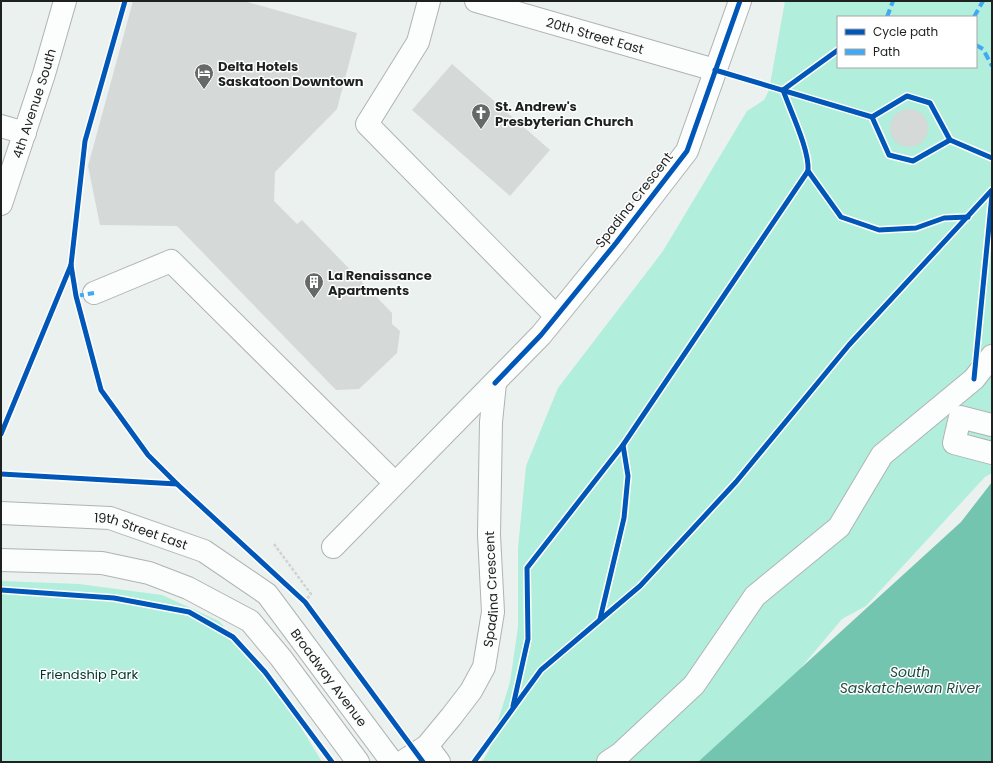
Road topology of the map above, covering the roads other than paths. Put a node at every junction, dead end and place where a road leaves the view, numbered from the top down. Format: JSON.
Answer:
{"nodes":[{"id":1,"x":65,"y":1,"type":"edge"},
{"id":2,"x":429,"y":1,"type":"edge"},
{"id":3,"x":476,"y":1,"type":"edge"},
{"id":4,"x":740,"y":1,"type":"edge"},
{"id":5,"x":715,"y":70,"type":"junction"},
{"id":6,"x":1,"y":126,"type":"edge"},
{"id":7,"x":25,"y":133,"type":"junction"},
{"id":8,"x":1,"y":204,"type":"edge"},
{"id":9,"x":94,"y":293,"type":"dead end"},
{"id":10,"x":556,"y":316,"type":"junction"},
{"id":11,"x":992,"y":356,"type":"edge"},
{"id":12,"x":495,"y":383,"type":"junction"},
{"id":13,"x":920,"y":425,"type":"junction"},
{"id":14,"x":992,"y":425,"type":"edge"},
{"id":15,"x":956,"y":433,"type":"junction"},
{"id":16,"x":992,"y":442,"type":"edge"},
{"id":17,"x":992,"y":453,"type":"edge"},
{"id":18,"x":395,"y":484,"type":"junction"},
{"id":19,"x":1,"y":513,"type":"edge"},
{"id":20,"x":333,"y":547,"type":"dead end"},
{"id":21,"x":1,"y":560,"type":"edge"},
{"id":22,"x":267,"y":594,"type":"joint"},
{"id":23,"x":433,"y":754,"type":"edge"},
{"id":24,"x":358,"y":762,"type":"edge"},
{"id":25,"x":392,"y":762,"type":"edge"},
{"id":26,"x":402,"y":762,"type":"edge"},
{"id":27,"x":608,"y":762,"type":"edge"}],
"edges":[{"from":1,"to":7,"type":"street","name":"4th Avenue South"},
{"from":2,"to":10,"type":"street"},
{"from":3,"to":5,"type":"street","name":"20th Street East"},
{"from":4,"to":5,"type":"street","name":"Spadina Crescent"},
{"from":5,"to":10,"type":"street","name":"Spadina Crescent"},
{"from":6,"to":7,"type":"street"},
{"from":7,"to":8,"type":"street","name":"4th Avenue South"},
{"from":9,"to":18,"type":"street"},
{"from":10,"to":12,"type":"street","name":"Spadina Crescent"},
{"from":11,"to":13,"type":"street"},
{"from":12,"to":18,"type":"street","name":"Spadina Crescent"},
{"from":12,"to":23,"type":"street","name":"Spadina Crescent"},
{"from":13,"to":15,"type":"street"},
{"from":13,"to":27,"type":"street"},
{"from":14,"to":15,"type":"street"},
{"from":15,"to":16,"type":"street"},
{"from":15,"to":17,"type":"street"},
{"from":18,"to":20,"type":"street","name":"Spadina Crescent"},
{"from":19,"to":22,"type":"street","name":"19th Street East"},
{"from":21,"to":24,"type":"street","name":"Broadway Avenue"},
{"from":22,"to":25,"type":"street","name":"Broadway Avenue"},
{"from":23,"to":26,"type":"street","name":"Spadina Crescent"}]}
